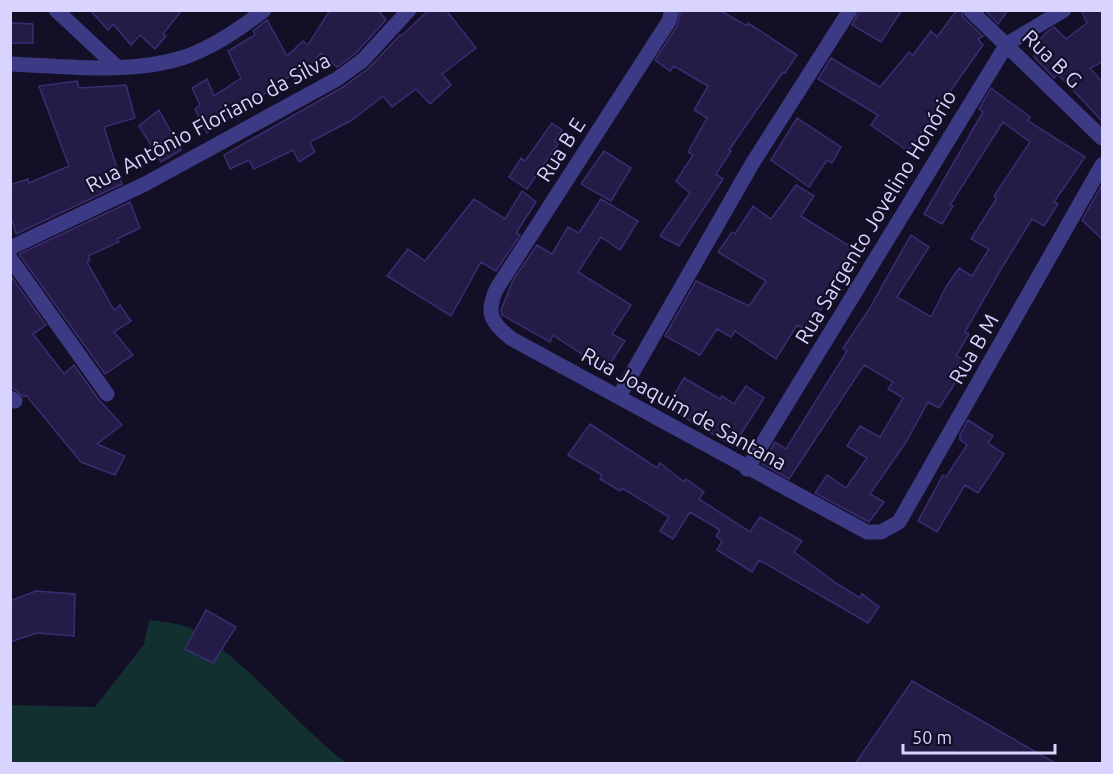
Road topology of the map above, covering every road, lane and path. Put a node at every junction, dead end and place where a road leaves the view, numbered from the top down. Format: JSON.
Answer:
{"nodes":[{"id":1,"x":56,"y":10,"type":"edge"},
{"id":2,"x":264,"y":10,"type":"edge"},
{"id":3,"x":409,"y":10,"type":"edge"},
{"id":4,"x":850,"y":10,"type":"edge"},
{"id":5,"x":970,"y":10,"type":"edge"},
{"id":6,"x":1064,"y":10,"type":"edge"},
{"id":7,"x":668,"y":14,"type":"edge"},
{"id":8,"x":1006,"y":44,"type":"junction"},
{"id":9,"x":10,"y":64,"type":"edge"},
{"id":10,"x":117,"y":67,"type":"junction"},
{"id":11,"x":1102,"y":138,"type":"edge"},
{"id":12,"x":1102,"y":165,"type":"edge"},
{"id":13,"x":10,"y":248,"type":"edge"},
{"id":14,"x":10,"y":258,"type":"edge"},
{"id":15,"x":490,"y":313,"type":"joint"},
{"id":16,"x":107,"y":394,"type":"dead end"},
{"id":17,"x":619,"y":396,"type":"junction"},
{"id":18,"x":747,"y":469,"type":"junction"},
{"id":19,"x":867,"y":532,"type":"joint"}],
"edges":[{"from":1,"to":10,"type":"street"},
{"from":2,"to":10,"type":"street"},
{"from":3,"to":13,"type":"street","name":"Rua Antônio Floriano da Silva"},
{"from":4,"to":17,"type":"street"},
{"from":5,"to":8,"type":"street","name":"Rua B G"},
{"from":6,"to":8,"type":"street","name":"Rua Sargento Jovelino Honório"},
{"from":7,"to":15,"type":"street","name":"Rua B E"},
{"from":8,"to":11,"type":"street","name":"Rua B G"},
{"from":8,"to":18,"type":"street","name":"Rua Sargento Jovelino Honório"},
{"from":9,"to":10,"type":"street"},
{"from":12,"to":19,"type":"street","name":"Rua B M"},
{"from":14,"to":16,"type":"street"},
{"from":15,"to":17,"type":"street","name":"Rua Joaquim de Santana"},
{"from":17,"to":18,"type":"street","name":"Rua Joaquim de Santana"},
{"from":18,"to":19,"type":"street","name":"Rua Joaquim de Santana"}]}
